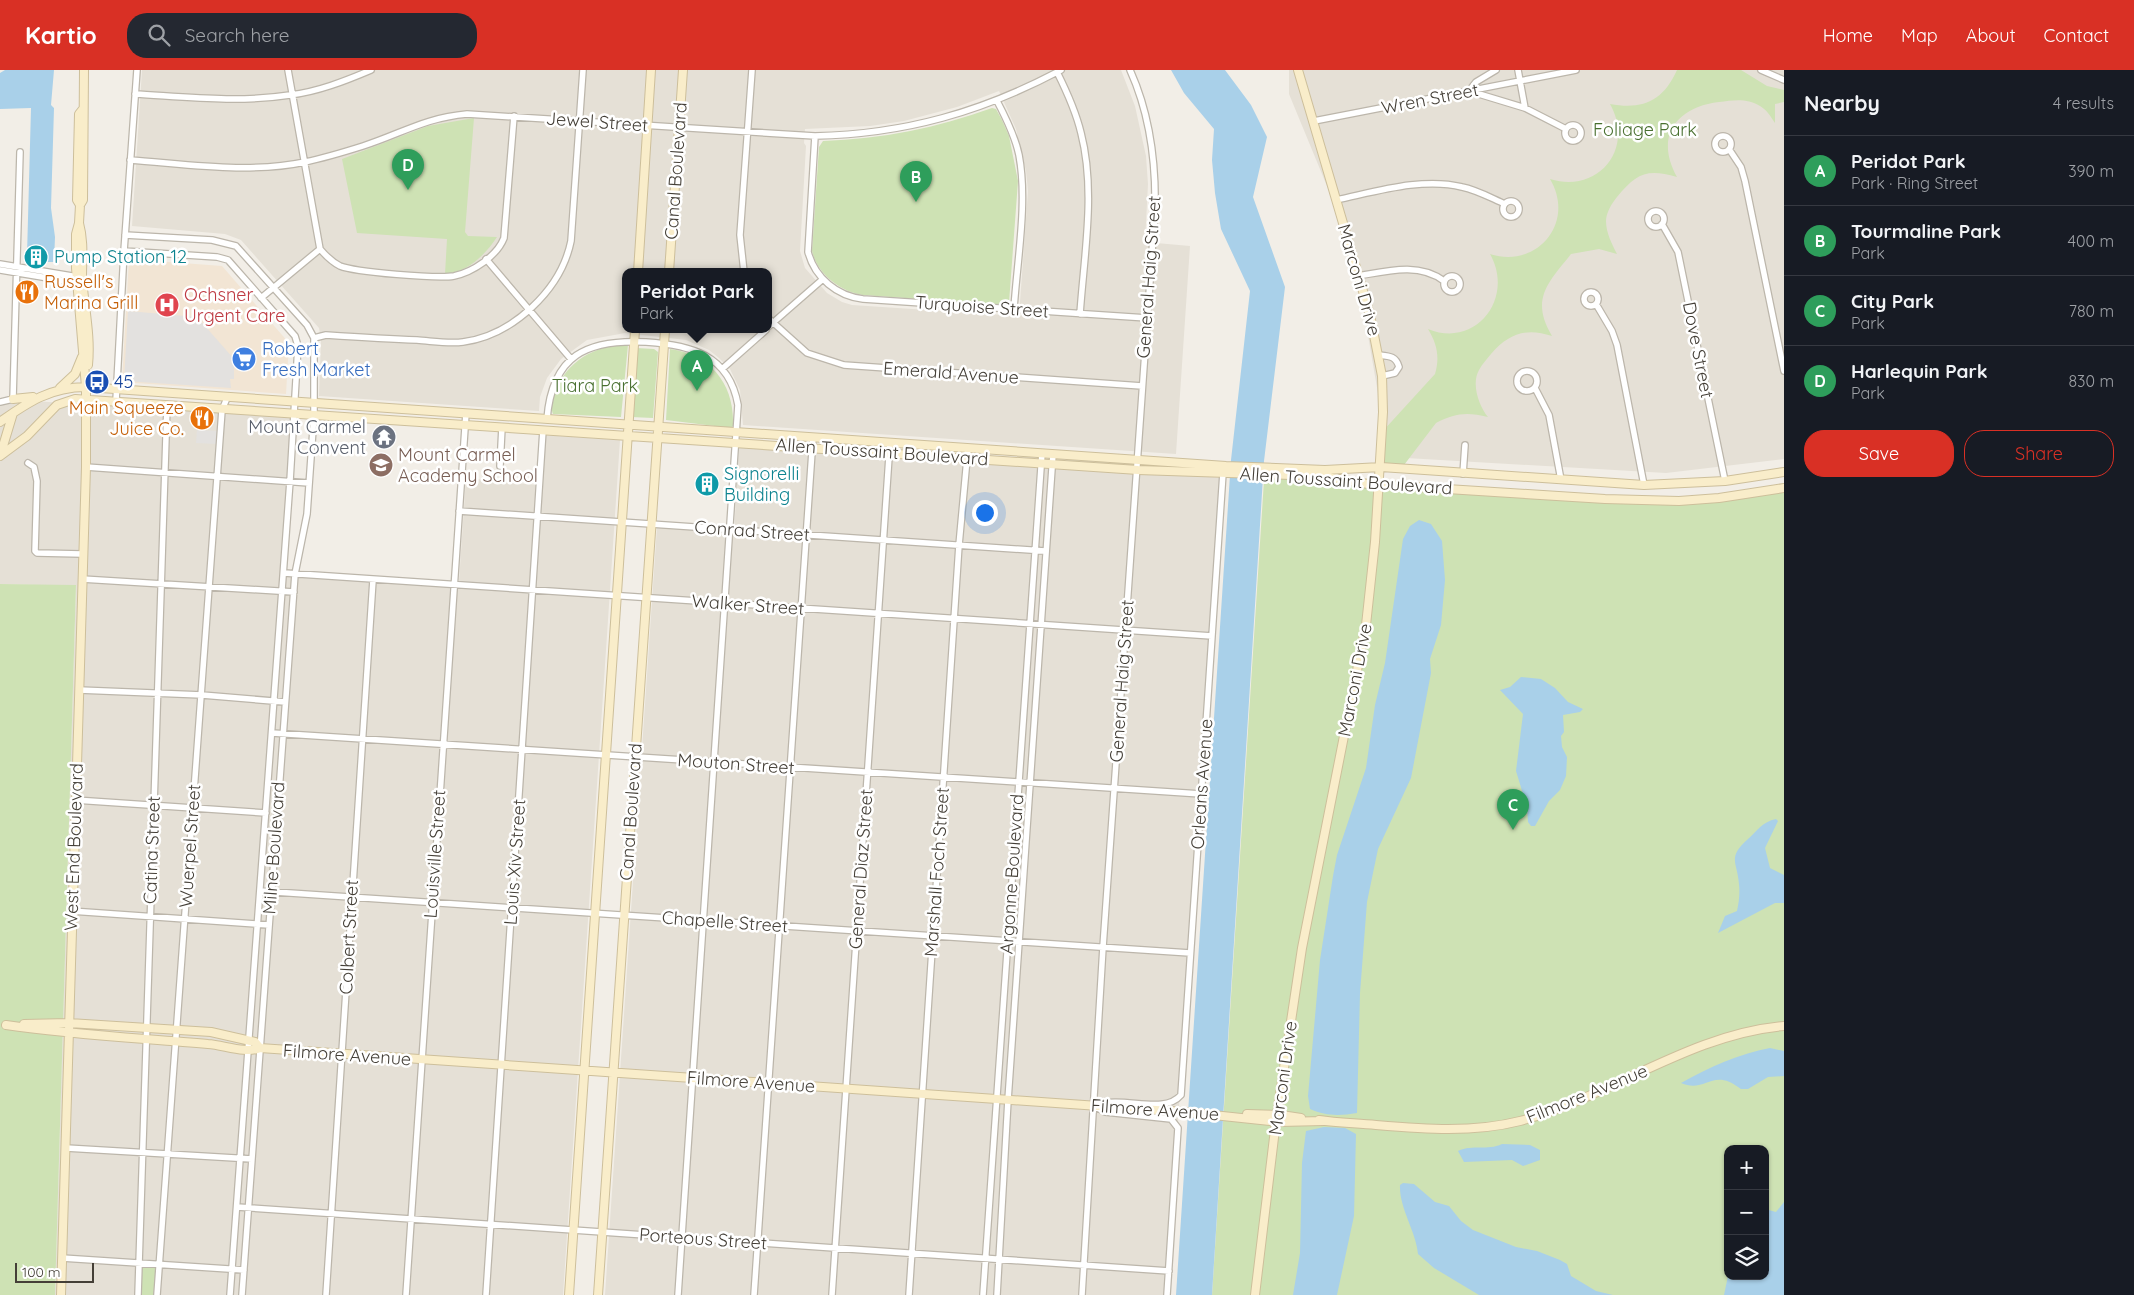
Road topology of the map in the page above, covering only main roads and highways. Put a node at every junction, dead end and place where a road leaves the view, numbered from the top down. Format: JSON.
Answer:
{"nodes":[{"id":1,"x":84,"y":70,"type":"edge"},
{"id":2,"x":651,"y":70,"type":"edge"},
{"id":3,"x":682,"y":70,"type":"edge"},
{"id":4,"x":1298,"y":70,"type":"edge"},
{"id":5,"x":638,"y":268,"type":"edge"},
{"id":6,"x":669,"y":268,"type":"edge"},
{"id":7,"x":79,"y":279,"type":"junction"},
{"id":8,"x":635,"y":333,"type":"edge"},
{"id":9,"x":665,"y":333,"type":"edge"},
{"id":10,"x":84,"y":348,"type":"junction"},
{"id":11,"x":86,"y":388,"type":"junction"},
{"id":12,"x":58,"y":389,"type":"junction"},
{"id":13,"x":40,"y":396,"type":"junction"},
{"id":14,"x":13,"y":399,"type":"road end"},
{"id":15,"x":86,"y":399,"type":"junction"},
{"id":16,"x":13,"y":413,"type":"junction"},
{"id":17,"x":495,"y":415,"type":"junction"},
{"id":18,"x":0,"y":422,"type":"edge"},
{"id":19,"x":583,"y":422,"type":"junction"},
{"id":20,"x":628,"y":425,"type":"junction"},
{"id":21,"x":498,"y":427,"type":"junction"},
{"id":22,"x":659,"y":427,"type":"junction"},
{"id":23,"x":691,"y":429,"type":"junction"},
{"id":24,"x":582,"y":432,"type":"junction"},
{"id":25,"x":776,"y":434,"type":"junction"},
{"id":26,"x":627,"y":436,"type":"junction"},
{"id":27,"x":658,"y":438,"type":"junction"},
{"id":28,"x":690,"y":440,"type":"junction"},
{"id":29,"x":776,"y":445,"type":"junction"},
{"id":30,"x":0,"y":456,"type":"edge"},
{"id":31,"x":1192,"y":463,"type":"junction"},
{"id":32,"x":1381,"y":467,"type":"junction"},
{"id":33,"x":1225,"y":471,"type":"junction"},
{"id":34,"x":1269,"y":471,"type":"junction"},
{"id":35,"x":1429,"y":471,"type":"junction"},
{"id":36,"x":1784,"y":472,"type":"edge"},
{"id":37,"x":1192,"y":473,"type":"junction"},
{"id":38,"x":1764,"y":476,"type":"junction"},
{"id":39,"x":1605,"y":483,"type":"junction"},
{"id":40,"x":1380,"y":484,"type":"junction"},
{"id":41,"x":1428,"y":487,"type":"junction"},
{"id":42,"x":1784,"y":488,"type":"edge"},
{"id":43,"x":1767,"y":492,"type":"junction"},
{"id":44,"x":1606,"y":499,"type":"junction"},
{"id":45,"x":69,"y":1023,"type":"junction"},
{"id":46,"x":3,"y":1024,"type":"edge"},
{"id":47,"x":1784,"y":1026,"type":"edge"},
{"id":48,"x":69,"y":1034,"type":"junction"},
{"id":49,"x":260,"y":1048,"type":"junction"},
{"id":50,"x":585,"y":1071,"type":"junction"},
{"id":51,"x":615,"y":1073,"type":"junction"},
{"id":52,"x":1277,"y":1118,"type":"junction"},
{"id":53,"x":61,"y":1295,"type":"edge"},
{"id":54,"x":569,"y":1295,"type":"edge"},
{"id":55,"x":598,"y":1295,"type":"edge"},
{"id":56,"x":1254,"y":1295,"type":"edge"}],
"edges":[{"from":1,"to":7,"type":"main road"},
{"from":2,"to":5,"type":"main road","name":"Canal Boulevard"},
{"from":3,"to":6,"type":"main road","name":"Canal Boulevard"},
{"from":4,"to":32,"type":"main road","name":"Marconi Drive"},
{"from":7,"to":10,"type":"main road"},
{"from":7,"to":11,"type":"main road"},
{"from":8,"to":20,"type":"main road","name":"Canal Boulevard"},
{"from":9,"to":22,"type":"main road","name":"Canal Boulevard"},
{"from":10,"to":11,"type":"main road"},
{"from":10,"to":12,"type":"main road"},
{"from":11,"to":12,"type":"main road","name":"Allen Toussaint Boulevard"},
{"from":11,"to":15,"type":"main road","name":"West End Boulevard"},
{"from":11,"to":17,"type":"main road","name":"Allen Toussaint Boulevard"},
{"from":12,"to":13,"type":"main road","name":"Allen Toussaint Boulevard"},
{"from":13,"to":14,"type":"main road"},
{"from":13,"to":16,"type":"main road","name":"Allen Toussaint Boulevard"},
{"from":15,"to":21,"type":"main road","name":"Allen Toussaint Boulevard"},
{"from":15,"to":30,"type":"main road","name":"Allen Toussaint Boulevard"},
{"from":15,"to":45,"type":"main road","name":"West End Boulevard"},
{"from":16,"to":18,"type":"main road","name":"Allen Toussaint Boulevard"},
{"from":16,"to":30,"type":"main road"},
{"from":17,"to":19,"type":"main road","name":"Allen Toussaint Boulevard"},
{"from":17,"to":21,"type":"main road"},
{"from":19,"to":20,"type":"main road","name":"Allen Toussaint Boulevard"},
{"from":19,"to":24,"type":"main road"},
{"from":20,"to":22,"type":"main road","name":"Allen Toussaint Boulevard"},
{"from":20,"to":26,"type":"main road","name":"Canal Boulevard"},
{"from":21,"to":24,"type":"main road","name":"Allen Toussaint Boulevard"},
{"from":22,"to":23,"type":"main road","name":"Allen Toussaint Boulevard"},
{"from":22,"to":27,"type":"main road","name":"Canal Boulevard"},
{"from":23,"to":25,"type":"main road","name":"Allen Toussaint Boulevard"},
{"from":23,"to":28,"type":"main road"},
{"from":24,"to":26,"type":"main road","name":"Allen Toussaint Boulevard"},
{"from":25,"to":29,"type":"main road"},
{"from":25,"to":31,"type":"main road","name":"Allen Toussaint Boulevard"},
{"from":26,"to":27,"type":"main road","name":"Allen Toussaint Boulevard"},
{"from":26,"to":50,"type":"main road","name":"Canal Boulevard"},
{"from":27,"to":28,"type":"main road","name":"Allen Toussaint Boulevard"},
{"from":27,"to":51,"type":"main road","name":"Canal Boulevard"},
{"from":28,"to":29,"type":"main road","name":"Allen Toussaint Boulevard"},
{"from":29,"to":37,"type":"main road","name":"Allen Toussaint Boulevard"},
{"from":31,"to":33,"type":"main road","name":"Allen Toussaint Boulevard"},
{"from":31,"to":37,"type":"main road"},
{"from":32,"to":34,"type":"main road","name":"Allen Toussaint Boulevard"},
{"from":32,"to":35,"type":"main road","name":"Allen Toussaint Boulevard"},
{"from":32,"to":40,"type":"main road","name":"Marconi Drive"},
{"from":33,"to":34,"type":"main road","name":"Allen Toussaint Boulevard"},
{"from":33,"to":37,"type":"main road","name":"Allen Toussaint Boulevard"},
{"from":34,"to":40,"type":"main road","name":"Allen Toussaint Boulevard"},
{"from":35,"to":39,"type":"main road","name":"Allen Toussaint Boulevard"},
{"from":35,"to":41,"type":"main road"},
{"from":36,"to":38,"type":"main road","name":"Allen Toussaint Boulevard"},
{"from":38,"to":39,"type":"main road","name":"Allen Toussaint Boulevard"},
{"from":38,"to":43,"type":"main road"},
{"from":39,"to":44,"type":"main road"},
{"from":40,"to":41,"type":"main road","name":"Allen Toussaint Boulevard"},
{"from":40,"to":52,"type":"main road","name":"Marconi Drive"},
{"from":41,"to":44,"type":"main road","name":"Allen Toussaint Boulevard"},
{"from":42,"to":43,"type":"main road","name":"Allen Toussaint Boulevard"},
{"from":43,"to":44,"type":"main road","name":"Allen Toussaint Boulevard"},
{"from":45,"to":46,"type":"main road","name":"Filmore Avenue"},
{"from":45,"to":48,"type":"main road","name":"West End Boulevard"},
{"from":45,"to":49,"type":"main road","name":"Filmore Avenue"},
{"from":46,"to":48,"type":"main road","name":"Filmore Avenue"},
{"from":47,"to":52,"type":"main road","name":"Filmore Avenue"},
{"from":48,"to":49,"type":"main road","name":"Filmore Avenue"},
{"from":48,"to":53,"type":"main road","name":"West End Boulevard"},
{"from":49,"to":50,"type":"main road","name":"Filmore Avenue"},
{"from":50,"to":51,"type":"main road","name":"Filmore Avenue"},
{"from":50,"to":54,"type":"main road","name":"Canal Boulevard"},
{"from":51,"to":52,"type":"main road","name":"Filmore Avenue"},
{"from":51,"to":55,"type":"main road","name":"Canal Boulevard"},
{"from":52,"to":56,"type":"main road","name":"Marconi Drive"}]}
